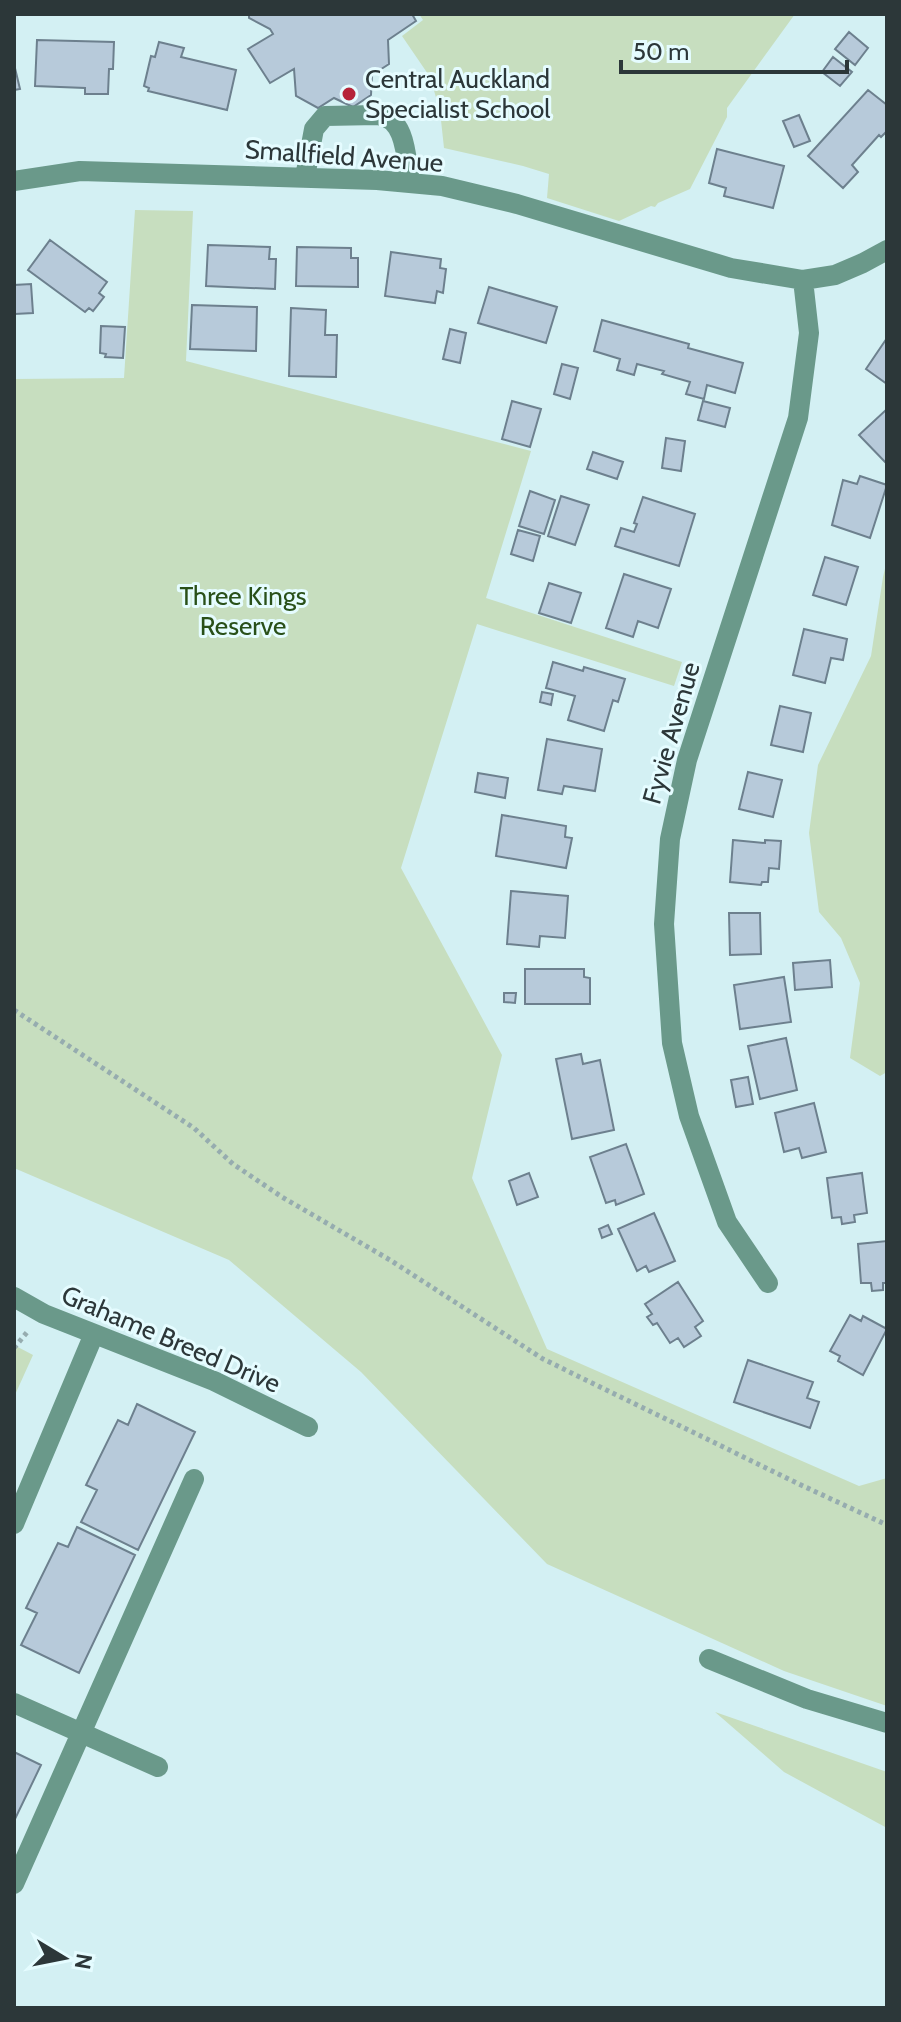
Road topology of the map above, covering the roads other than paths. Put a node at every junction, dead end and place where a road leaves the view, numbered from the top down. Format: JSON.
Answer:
{"nodes":[{"id":1,"x":305,"y":177,"type":"junction"},
{"id":2,"x":14,"y":181,"type":"edge"},
{"id":3,"x":410,"y":182,"type":"junction"},
{"id":4,"x":887,"y":250,"type":"edge"},
{"id":5,"x":803,"y":280,"type":"junction"},
{"id":6,"x":768,"y":1283,"type":"dead end"},
{"id":7,"x":14,"y":1297,"type":"edge"},
{"id":8,"x":94,"y":1334,"type":"junction"},
{"id":9,"x":308,"y":1427,"type":"dead end"},
{"id":10,"x":194,"y":1479,"type":"dead end"},
{"id":11,"x":14,"y":1524,"type":"edge"},
{"id":12,"x":709,"y":1659,"type":"dead end"},
{"id":13,"x":14,"y":1703,"type":"edge"},
{"id":14,"x":887,"y":1723,"type":"edge"},
{"id":15,"x":82,"y":1733,"type":"junction"},
{"id":16,"x":158,"y":1767,"type":"dead end"},
{"id":17,"x":14,"y":1884,"type":"edge"}],
"edges":[{"from":1,"to":2,"type":"street","name":"Smallfield Avenue"},
{"from":1,"to":3,"type":"street","name":"Smallfield Avenue"},
{"from":1,"to":3,"type":"street"},
{"from":3,"to":5,"type":"street","name":"Smallfield Avenue"},
{"from":4,"to":5,"type":"street"},
{"from":5,"to":6,"type":"street","name":"Fyvie Avenue"},
{"from":7,"to":8,"type":"street","name":"Grahame Breed Drive"},
{"from":8,"to":9,"type":"street","name":"Grahame Breed Drive"},
{"from":8,"to":11,"type":"street"},
{"from":10,"to":15,"type":"street"},
{"from":12,"to":14,"type":"street"},
{"from":13,"to":15,"type":"street"},
{"from":15,"to":16,"type":"street"},
{"from":15,"to":17,"type":"street"}]}
